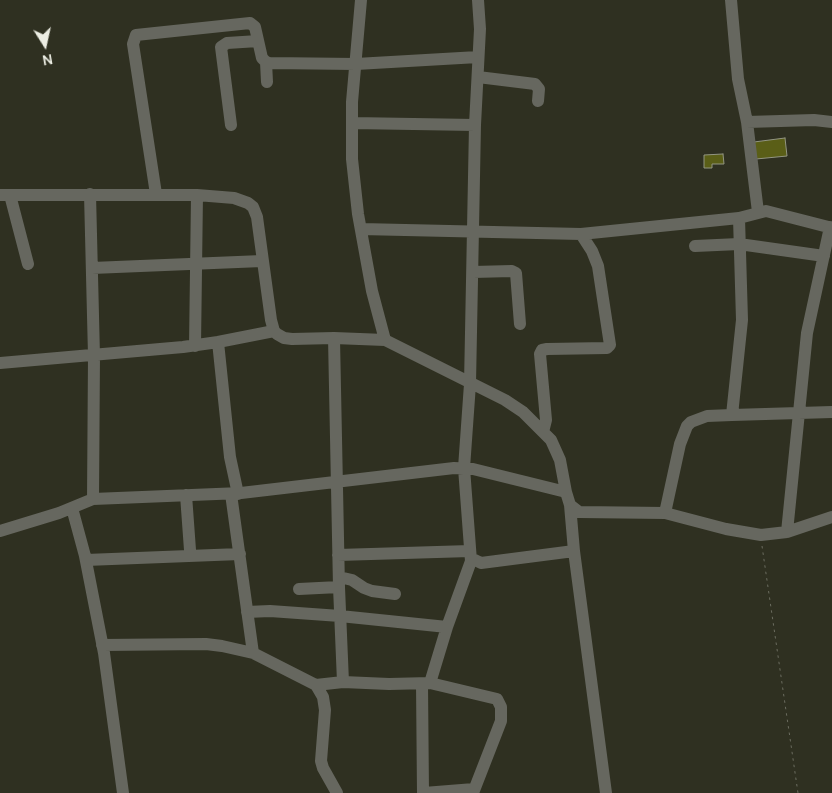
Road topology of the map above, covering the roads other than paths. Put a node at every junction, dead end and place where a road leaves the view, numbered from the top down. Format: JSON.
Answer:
{"nodes":[{"id":1,"x":361,"y":0,"type":"edge"},
{"id":2,"x":478,"y":0,"type":"edge"},
{"id":3,"x":731,"y":0,"type":"edge"},
{"id":4,"x":258,"y":41,"type":"junction"},
{"id":5,"x":478,"y":57,"type":"junction"},
{"id":6,"x":266,"y":62,"type":"junction"},
{"id":7,"x":356,"y":64,"type":"junction"},
{"id":8,"x":478,"y":77,"type":"junction"},
{"id":9,"x":267,"y":82,"type":"dead end"},
{"id":10,"x":538,"y":101,"type":"dead end"},
{"id":11,"x":746,"y":122,"type":"junction"},
{"id":12,"x":832,"y":122,"type":"edge"},
{"id":13,"x":352,"y":123,"type":"junction"},
{"id":14,"x":231,"y":125,"type":"dead end"},
{"id":15,"x":475,"y":125,"type":"junction"},
{"id":16,"x":90,"y":194,"type":"junction"},
{"id":17,"x":156,"y":194,"type":"junction"},
{"id":18,"x":5,"y":195,"type":"edge"},
{"id":19,"x":197,"y":195,"type":"junction"},
{"id":20,"x":758,"y":212,"type":"junction"},
{"id":21,"x":739,"y":218,"type":"junction"},
{"id":22,"x":831,"y":228,"type":"edge"},
{"id":23,"x":361,"y":229,"type":"junction"},
{"id":24,"x":474,"y":232,"type":"junction"},
{"id":25,"x":581,"y":234,"type":"junction"},
{"id":26,"x":739,"y":244,"type":"junction"},
{"id":27,"x":694,"y":246,"type":"dead end"},
{"id":28,"x":824,"y":256,"type":"junction"},
{"id":29,"x":262,"y":261,"type":"junction"},
{"id":30,"x":28,"y":264,"type":"dead end"},
{"id":31,"x":197,"y":265,"type":"junction"},
{"id":32,"x":92,"y":268,"type":"junction"},
{"id":33,"x":473,"y":272,"type":"junction"},
{"id":34,"x":520,"y":324,"type":"dead end"},
{"id":35,"x":274,"y":331,"type":"junction"},
{"id":36,"x":334,"y":338,"type":"junction"},
{"id":37,"x":385,"y":340,"type":"junction"},
{"id":38,"x":218,"y":342,"type":"junction"},
{"id":39,"x":195,"y":346,"type":"junction"},
{"id":40,"x":94,"y":356,"type":"junction"},
{"id":41,"x":0,"y":363,"type":"edge"},
{"id":42,"x":470,"y":384,"type":"junction"},
{"id":43,"x":832,"y":412,"type":"edge"},
{"id":44,"x":800,"y":414,"type":"junction"},
{"id":45,"x":732,"y":415,"type":"junction"},
{"id":46,"x":543,"y":432,"type":"junction"},
{"id":47,"x":464,"y":468,"type":"junction"},
{"id":48,"x":337,"y":482,"type":"junction"},
{"id":49,"x":566,"y":492,"type":"junction"},
{"id":50,"x":235,"y":494,"type":"junction"},
{"id":51,"x":186,"y":495,"type":"junction"},
{"id":52,"x":93,"y":499,"type":"junction"},
{"id":53,"x":72,"y":508,"type":"junction"},
{"id":54,"x":573,"y":512,"type":"junction"},
{"id":55,"x":664,"y":513,"type":"junction"},
{"id":56,"x":832,"y":517,"type":"edge"},
{"id":57,"x":0,"y":531,"type":"edge"},
{"id":58,"x":787,"y":532,"type":"junction"},
{"id":59,"x":190,"y":550,"type":"dead end"},
{"id":60,"x":574,"y":552,"type":"junction"},
{"id":61,"x":240,"y":554,"type":"junction"},
{"id":62,"x":338,"y":554,"type":"junction"},
{"id":63,"x":470,"y":556,"type":"junction"},
{"id":64,"x":86,"y":560,"type":"junction"},
{"id":65,"x":339,"y":582,"type":"junction"},
{"id":66,"x":299,"y":589,"type":"dead end"},
{"id":67,"x":395,"y":594,"type":"dead end"},
{"id":68,"x":248,"y":612,"type":"junction"},
{"id":69,"x":340,"y":616,"type":"junction"},
{"id":70,"x":447,"y":627,"type":"junction"},
{"id":71,"x":102,"y":645,"type":"junction"},
{"id":72,"x":253,"y":652,"type":"junction"},
{"id":73,"x":343,"y":682,"type":"junction"},
{"id":74,"x":426,"y":684,"type":"junction"},
{"id":75,"x":316,"y":685,"type":"junction"},
{"id":76,"x":473,"y":791,"type":"edge"},
{"id":77,"x":123,"y":793,"type":"edge"},
{"id":78,"x":337,"y":793,"type":"edge"},
{"id":79,"x":423,"y":793,"type":"edge"},
{"id":80,"x":606,"y":793,"type":"edge"}],
"edges":[{"from":1,"to":7,"type":"street"},
{"from":2,"to":5,"type":"street"},
{"from":3,"to":11,"type":"street"},
{"from":4,"to":6,"type":"street"},
{"from":4,"to":14,"type":"street"},
{"from":4,"to":17,"type":"street"},
{"from":5,"to":7,"type":"street"},
{"from":5,"to":8,"type":"street"},
{"from":6,"to":7,"type":"street"},
{"from":6,"to":9,"type":"street"},
{"from":7,"to":13,"type":"street"},
{"from":8,"to":10,"type":"street"},
{"from":8,"to":15,"type":"street"},
{"from":11,"to":12,"type":"street"},
{"from":11,"to":20,"type":"street"},
{"from":13,"to":15,"type":"street"},
{"from":13,"to":23,"type":"street"},
{"from":15,"to":24,"type":"street"},
{"from":16,"to":17,"type":"street"},
{"from":16,"to":18,"type":"street"},
{"from":16,"to":32,"type":"street"},
{"from":17,"to":19,"type":"street"},
{"from":18,"to":30,"type":"street"},
{"from":19,"to":29,"type":"street"},
{"from":19,"to":31,"type":"street"},
{"from":20,"to":21,"type":"street"},
{"from":20,"to":22,"type":"street"},
{"from":21,"to":25,"type":"street"},
{"from":21,"to":26,"type":"street"},
{"from":22,"to":28,"type":"street"},
{"from":23,"to":24,"type":"street"},
{"from":23,"to":37,"type":"street"},
{"from":24,"to":25,"type":"street"},
{"from":24,"to":33,"type":"street"},
{"from":25,"to":46,"type":"street"},
{"from":26,"to":27,"type":"street"},
{"from":26,"to":28,"type":"street"},
{"from":26,"to":45,"type":"street"},
{"from":28,"to":44,"type":"street"},
{"from":29,"to":31,"type":"street"},
{"from":29,"to":35,"type":"street"},
{"from":31,"to":32,"type":"street"},
{"from":31,"to":39,"type":"street"},
{"from":32,"to":40,"type":"street"},
{"from":33,"to":34,"type":"street"},
{"from":33,"to":42,"type":"street"},
{"from":35,"to":36,"type":"street"},
{"from":35,"to":38,"type":"street"},
{"from":36,"to":37,"type":"street"},
{"from":36,"to":48,"type":"street"},
{"from":37,"to":42,"type":"street"},
{"from":38,"to":39,"type":"street"},
{"from":38,"to":50,"type":"street"},
{"from":39,"to":40,"type":"street"},
{"from":40,"to":41,"type":"street"},
{"from":40,"to":52,"type":"street"},
{"from":42,"to":46,"type":"street"},
{"from":42,"to":47,"type":"street"},
{"from":43,"to":44,"type":"street"},
{"from":44,"to":45,"type":"street"},
{"from":44,"to":58,"type":"street"},
{"from":45,"to":55,"type":"street"},
{"from":46,"to":49,"type":"street"},
{"from":47,"to":48,"type":"street"},
{"from":47,"to":49,"type":"street"},
{"from":47,"to":63,"type":"street"},
{"from":48,"to":50,"type":"street"},
{"from":48,"to":62,"type":"street"},
{"from":49,"to":54,"type":"street"},
{"from":50,"to":51,"type":"street"},
{"from":50,"to":61,"type":"street"},
{"from":51,"to":52,"type":"street"},
{"from":51,"to":59,"type":"street"},
{"from":52,"to":53,"type":"street"},
{"from":53,"to":57,"type":"street"},
{"from":53,"to":64,"type":"street"},
{"from":54,"to":55,"type":"street"},
{"from":54,"to":60,"type":"street"},
{"from":55,"to":58,"type":"street"},
{"from":56,"to":58,"type":"street"},
{"from":60,"to":63,"type":"street"},
{"from":60,"to":80,"type":"street"},
{"from":61,"to":64,"type":"street"},
{"from":61,"to":68,"type":"street"},
{"from":62,"to":63,"type":"street"},
{"from":62,"to":65,"type":"street"},
{"from":63,"to":70,"type":"street"},
{"from":64,"to":71,"type":"street"},
{"from":65,"to":66,"type":"street"},
{"from":65,"to":67,"type":"street"},
{"from":65,"to":69,"type":"street"},
{"from":68,"to":69,"type":"street"},
{"from":68,"to":72,"type":"street"},
{"from":69,"to":70,"type":"street"},
{"from":69,"to":73,"type":"street"},
{"from":70,"to":74,"type":"street"},
{"from":71,"to":72,"type":"street"},
{"from":71,"to":77,"type":"street"},
{"from":72,"to":75,"type":"street"},
{"from":73,"to":74,"type":"street"},
{"from":73,"to":75,"type":"street"},
{"from":74,"to":76,"type":"street"},
{"from":74,"to":79,"type":"street"},
{"from":75,"to":78,"type":"street"},
{"from":76,"to":79,"type":"street"}]}
